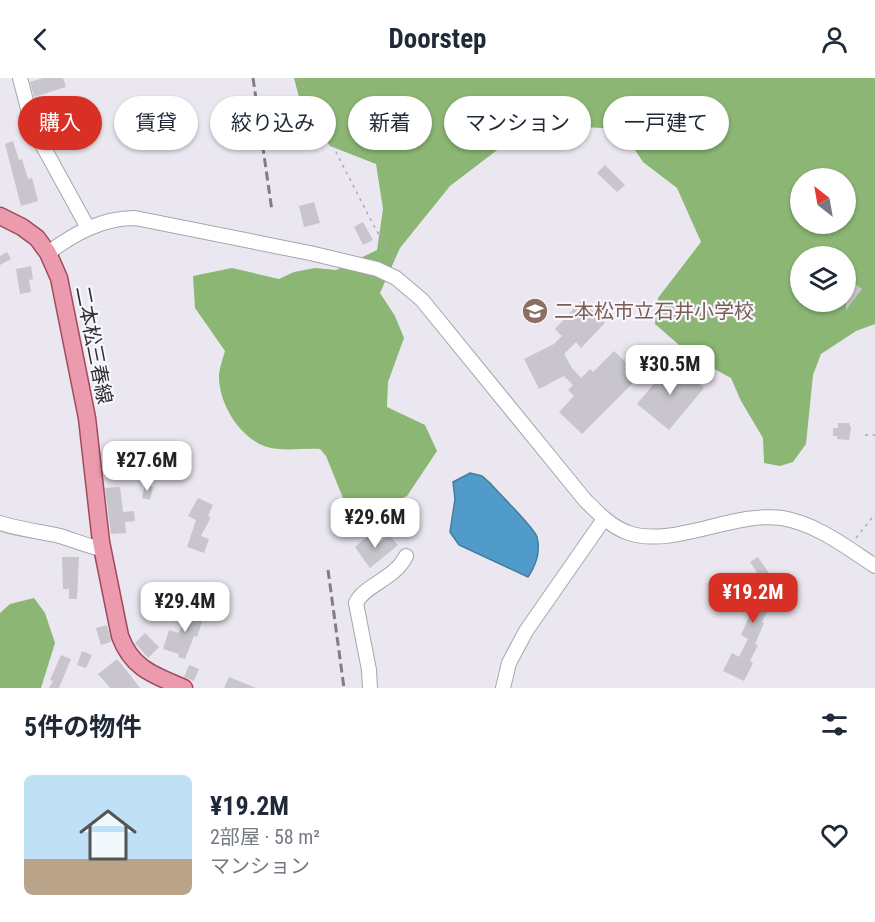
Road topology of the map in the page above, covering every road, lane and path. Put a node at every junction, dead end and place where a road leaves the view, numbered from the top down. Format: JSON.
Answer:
{"nodes":[{"id":1,"x":20,"y":78,"type":"edge"},
{"id":2,"x":299,"y":78,"type":"edge"},
{"id":3,"x":0,"y":216,"type":"edge"},
{"id":4,"x":88,"y":228,"type":"junction"},
{"id":5,"x":48,"y":253,"type":"junction"},
{"id":6,"x":396,"y":278,"type":"junction"},
{"id":7,"x":865,"y":435,"type":"dead end"},
{"id":8,"x":875,"y":435,"type":"edge"},
{"id":9,"x":875,"y":514,"type":"edge"},
{"id":10,"x":604,"y":519,"type":"junction"},
{"id":11,"x":0,"y":523,"type":"edge"},
{"id":12,"x":848,"y":548,"type":"junction"},
{"id":13,"x":102,"y":549,"type":"junction"},
{"id":14,"x":406,"y":556,"type":"dead end"},
{"id":15,"x":875,"y":566,"type":"edge"},
{"id":16,"x":175,"y":686,"type":"edge"},
{"id":17,"x":370,"y":688,"type":"edge"},
{"id":18,"x":503,"y":688,"type":"edge"}],
"edges":[{"from":1,"to":4,"type":"street"},
{"from":2,"to":6,"type":"path"},
{"from":3,"to":5,"type":"main road","name":"二本松三春線"},
{"from":4,"to":5,"type":"street"},
{"from":4,"to":6,"type":"street"},
{"from":5,"to":13,"type":"main road","name":"二本松三春線"},
{"from":6,"to":10,"type":"street"},
{"from":7,"to":8,"type":"path"},
{"from":9,"to":12,"type":"path"},
{"from":10,"to":12,"type":"street"},
{"from":10,"to":18,"type":"street"},
{"from":11,"to":13,"type":"street"},
{"from":12,"to":15,"type":"street"},
{"from":13,"to":16,"type":"main road","name":"二本松三春線"},
{"from":14,"to":17,"type":"street"}]}
